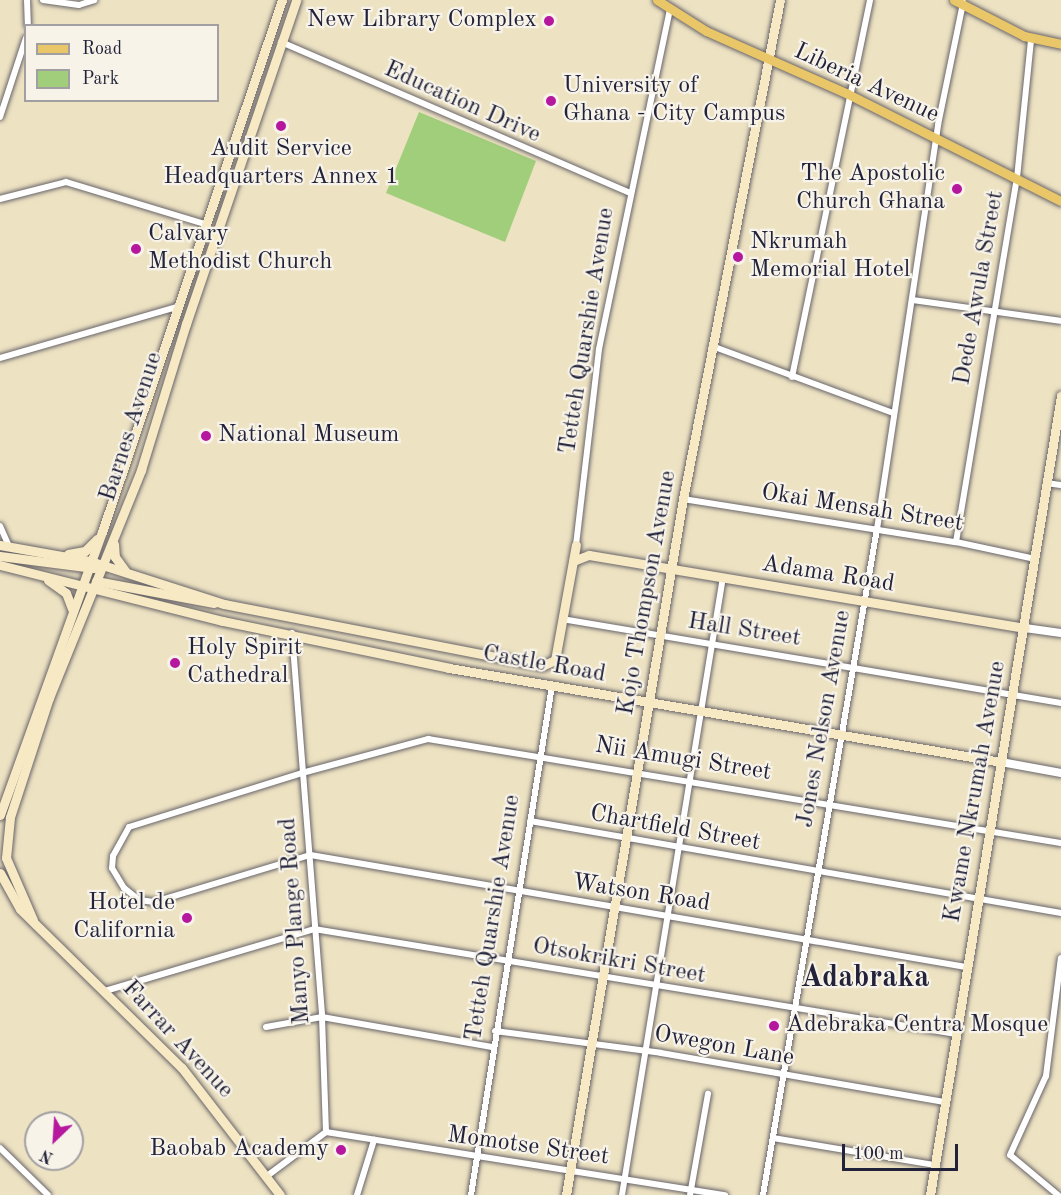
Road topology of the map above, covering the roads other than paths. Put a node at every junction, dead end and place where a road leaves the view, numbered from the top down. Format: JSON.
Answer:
{"nodes":[{"id":1,"x":27,"y":0,"type":"edge"},
{"id":2,"x":43,"y":0,"type":"edge"},
{"id":3,"x":94,"y":0,"type":"edge"},
{"id":4,"x":282,"y":0,"type":"edge"},
{"id":5,"x":296,"y":0,"type":"edge"},
{"id":6,"x":657,"y":0,"type":"edge"},
{"id":7,"x":780,"y":0,"type":"edge"},
{"id":8,"x":870,"y":0,"type":"edge"},
{"id":9,"x":960,"y":1,"type":"edge"},
{"id":10,"x":670,"y":10,"type":"junction"},
{"id":11,"x":28,"y":24,"type":"edge"},
{"id":12,"x":1031,"y":39,"type":"junction"},
{"id":13,"x":281,"y":42,"type":"junction"},
{"id":14,"x":24,"y":44,"type":"edge"},
{"id":15,"x":1061,"y":44,"type":"edge"},
{"id":16,"x":769,"y":61,"type":"junction"},
{"id":17,"x":848,"y":94,"type":"junction"},
{"id":18,"x":0,"y":117,"type":"edge"},
{"id":19,"x":937,"y":138,"type":"junction"},
{"id":20,"x":1017,"y":178,"type":"junction"},
{"id":21,"x":630,"y":194,"type":"junction"},
{"id":22,"x":0,"y":199,"type":"edge"},
{"id":23,"x":1061,"y":201,"type":"edge"},
{"id":24,"x":204,"y":224,"type":"junction"},
{"id":25,"x":912,"y":300,"type":"junction"},
{"id":26,"x":177,"y":307,"type":"junction"},
{"id":27,"x":993,"y":310,"type":"junction"},
{"id":28,"x":1061,"y":321,"type":"edge"},
{"id":29,"x":712,"y":346,"type":"junction"},
{"id":30,"x":0,"y":358,"type":"edge"},
{"id":31,"x":792,"y":377,"type":"junction"},
{"id":32,"x":1061,"y":396,"type":"edge"},
{"id":33,"x":893,"y":413,"type":"junction"},
{"id":34,"x":1059,"y":418,"type":"edge"},
{"id":35,"x":1045,"y":483,"type":"junction"},
{"id":36,"x":1061,"y":485,"type":"edge"},
{"id":37,"x":683,"y":499,"type":"junction"},
{"id":38,"x":0,"y":526,"type":"edge"},
{"id":39,"x":877,"y":530,"type":"junction"},
{"id":40,"x":102,"y":532,"type":"junction"},
{"id":41,"x":113,"y":542,"type":"junction"},
{"id":42,"x":956,"y":542,"type":"junction"},
{"id":43,"x":4,"y":545,"type":"edge"},
{"id":44,"x":576,"y":545,"type":"junction"},
{"id":45,"x":58,"y":554,"type":"junction"},
{"id":46,"x":589,"y":555,"type":"junction"},
{"id":47,"x":0,"y":556,"type":"edge"},
{"id":48,"x":1035,"y":559,"type":"junction"},
{"id":49,"x":573,"y":561,"type":"junction"},
{"id":50,"x":0,"y":565,"type":"edge"},
{"id":51,"x":90,"y":566,"type":"junction"},
{"id":52,"x":104,"y":566,"type":"junction"},
{"id":53,"x":671,"y":569,"type":"junction"},
{"id":54,"x":125,"y":571,"type":"junction"},
{"id":55,"x":39,"y":574,"type":"junction"},
{"id":56,"x":723,"y":578,"type":"junction"},
{"id":57,"x":96,"y":583,"type":"junction"},
{"id":58,"x":82,"y":585,"type":"junction"},
{"id":59,"x":112,"y":594,"type":"junction"},
{"id":60,"x":863,"y":601,"type":"junction"},
{"id":61,"x":224,"y":604,"type":"junction"},
{"id":62,"x":85,"y":613,"type":"junction"},
{"id":63,"x":71,"y":614,"type":"junction"},
{"id":64,"x":562,"y":619,"type":"junction"},
{"id":65,"x":1024,"y":628,"type":"junction"},
{"id":66,"x":292,"y":633,"type":"junction"},
{"id":67,"x":1061,"y":633,"type":"edge"},
{"id":68,"x":660,"y":636,"type":"junction"},
{"id":69,"x":712,"y":646,"type":"junction"},
{"id":70,"x":453,"y":648,"type":"junction"},
{"id":71,"x":555,"y":660,"type":"joint"},
{"id":72,"x":449,"y":668,"type":"junction"},
{"id":73,"x":853,"y":668,"type":"junction"},
{"id":74,"x":552,"y":686,"type":"junction"},
{"id":75,"x":1014,"y":696,"type":"junction"},
{"id":76,"x":648,"y":703,"type":"junction"},
{"id":77,"x":1061,"y":703,"type":"edge"},
{"id":78,"x":700,"y":711,"type":"junction"},
{"id":79,"x":842,"y":737,"type":"junction"},
{"id":80,"x":541,"y":756,"type":"junction"},
{"id":81,"x":1000,"y":762,"type":"junction"},
{"id":82,"x":639,"y":770,"type":"junction"},
{"id":83,"x":302,"y":773,"type":"junction"},
{"id":84,"x":1061,"y":773,"type":"edge"},
{"id":85,"x":691,"y":779,"type":"junction"},
{"id":86,"x":829,"y":803,"type":"junction"},
{"id":87,"x":0,"y":815,"type":"edge"},
{"id":88,"x":530,"y":821,"type":"junction"},
{"id":89,"x":988,"y":830,"type":"junction"},
{"id":90,"x":626,"y":838,"type":"junction"},
{"id":91,"x":1061,"y":843,"type":"edge"},
{"id":92,"x":678,"y":848,"type":"junction"},
{"id":93,"x":310,"y":855,"type":"junction"},
{"id":94,"x":3,"y":861,"type":"edge"},
{"id":95,"x":0,"y":873,"type":"edge"},
{"id":96,"x":817,"y":873,"type":"junction"},
{"id":97,"x":3,"y":884,"type":"edge"},
{"id":98,"x":518,"y":892,"type":"junction"},
{"id":99,"x":977,"y":899,"type":"junction"},
{"id":100,"x":612,"y":908,"type":"junction"},
{"id":101,"x":1061,"y":913,"type":"edge"},
{"id":102,"x":667,"y":916,"type":"junction"},
{"id":103,"x":33,"y":920,"type":"junction"},
{"id":104,"x":314,"y":929,"type":"junction"},
{"id":105,"x":805,"y":939,"type":"junction"},
{"id":106,"x":1061,"y":958,"type":"edge"},
{"id":107,"x":507,"y":961,"type":"junction"},
{"id":108,"x":966,"y":967,"type":"junction"},
{"id":109,"x":602,"y":975,"type":"junction"},
{"id":110,"x":655,"y":985,"type":"junction"},
{"id":111,"x":105,"y":991,"type":"junction"},
{"id":112,"x":794,"y":1009,"type":"junction"},
{"id":113,"x":322,"y":1017,"type":"junction"},
{"id":114,"x":266,"y":1027,"type":"dead end"},
{"id":115,"x":495,"y":1030,"type":"junction"},
{"id":116,"x":956,"y":1034,"type":"junction"},
{"id":117,"x":591,"y":1042,"type":"junction"},
{"id":118,"x":493,"y":1047,"type":"junction"},
{"id":119,"x":644,"y":1051,"type":"junction"},
{"id":120,"x":784,"y":1076,"type":"junction"},
{"id":121,"x":708,"y":1094,"type":"dead end"},
{"id":122,"x":946,"y":1102,"type":"junction"},
{"id":123,"x":326,"y":1132,"type":"junction"},
{"id":124,"x":773,"y":1138,"type":"junction"},
{"id":125,"x":374,"y":1140,"type":"junction"},
{"id":126,"x":0,"y":1148,"type":"edge"},
{"id":127,"x":476,"y":1156,"type":"junction"},
{"id":128,"x":934,"y":1165,"type":"junction"},
{"id":129,"x":571,"y":1172,"type":"junction"},
{"id":130,"x":267,"y":1176,"type":"junction"},
{"id":131,"x":625,"y":1179,"type":"junction"},
{"id":132,"x":691,"y":1192,"type":"edge"},
{"id":133,"x":48,"y":1195,"type":"edge"},
{"id":134,"x":280,"y":1195,"type":"edge"},
{"id":135,"x":357,"y":1195,"type":"edge"},
{"id":136,"x":471,"y":1195,"type":"edge"},
{"id":137,"x":566,"y":1195,"type":"edge"},
{"id":138,"x":622,"y":1195,"type":"edge"},
{"id":139,"x":725,"y":1195,"type":"edge"},
{"id":140,"x":764,"y":1195,"type":"edge"},
{"id":141,"x":930,"y":1195,"type":"edge"},
{"id":142,"x":1058,"y":1195,"type":"edge"}],
"edges":[{"from":1,"to":11,"type":"street"},
{"from":2,"to":3,"type":"street"},
{"from":4,"to":24,"type":"main road","name":"Barnes Avenue"},
{"from":5,"to":13,"type":"main road","name":"Barnes Avenue"},
{"from":6,"to":10,"type":"main road","name":"Liberia Avenue"},
{"from":7,"to":16,"type":"main road","name":"Kojo Thompson Avenue"},
{"from":8,"to":17,"type":"street"},
{"from":9,"to":12,"type":"main road"},
{"from":9,"to":19,"type":"street","name":"Jones Nelson Avenue"},
{"from":10,"to":16,"type":"main road","name":"Liberia Avenue"},
{"from":10,"to":21,"type":"street","name":"Tetteh Quarshie Avenue"},
{"from":12,"to":15,"type":"main road"},
{"from":12,"to":20,"type":"street","name":"Dede Awula Street"},
{"from":13,"to":21,"type":"street","name":"Education Drive"},
{"from":13,"to":41,"type":"main road","name":"Barnes Avenue"},
{"from":14,"to":18,"type":"street"},
{"from":16,"to":17,"type":"main road","name":"Liberia Avenue"},
{"from":16,"to":29,"type":"main road","name":"Kojo Thompson Avenue"},
{"from":17,"to":19,"type":"main road","name":"Liberia Avenue"},
{"from":17,"to":31,"type":"street"},
{"from":19,"to":20,"type":"main road","name":"Liberia Avenue"},
{"from":19,"to":25,"type":"street","name":"Jones Nelson Avenue"},
{"from":20,"to":23,"type":"main road","name":"Liberia Avenue"},
{"from":20,"to":27,"type":"street","name":"Dede Awula Street"},
{"from":21,"to":44,"type":"street","name":"Tetteh Quarshie Avenue"},
{"from":22,"to":24,"type":"street"},
{"from":24,"to":26,"type":"main road","name":"Barnes Avenue"},
{"from":25,"to":27,"type":"street"},
{"from":25,"to":33,"type":"street","name":"Jones Nelson Avenue"},
{"from":26,"to":30,"type":"street"},
{"from":26,"to":40,"type":"main road","name":"Barnes Avenue"},
{"from":27,"to":28,"type":"street"},
{"from":27,"to":42,"type":"street","name":"Dede Awula Street"},
{"from":29,"to":31,"type":"street"},
{"from":29,"to":37,"type":"main road","name":"Kojo Thompson Avenue"},
{"from":31,"to":33,"type":"street"},
{"from":32,"to":34,"type":"main road","name":"Kwame Nkrumah Avenue"},
{"from":33,"to":39,"type":"street","name":"Jones Nelson Avenue"},
{"from":34,"to":35,"type":"main road","name":"Kwame Nkrumah Avenue"},
{"from":35,"to":36,"type":"street"},
{"from":35,"to":48,"type":"main road","name":"Kwame Nkrumah Avenue"},
{"from":37,"to":39,"type":"street","name":"Okai Mensah Street"},
{"from":37,"to":53,"type":"main road","name":"Kojo Thompson Avenue"},
{"from":38,"to":43,"type":"street"},
{"from":39,"to":42,"type":"street","name":"Okai Mensah Street"},
{"from":39,"to":60,"type":"street","name":"Jones Nelson Avenue"},
{"from":40,"to":45,"type":"main road"},
{"from":40,"to":51,"type":"main road","name":"Barnes Avenue"},
{"from":41,"to":52,"type":"main road","name":"Barnes Avenue"},
{"from":41,"to":54,"type":"main road"},
{"from":42,"to":48,"type":"street","name":"Okai Mensah Street"},
{"from":43,"to":45,"type":"main road","name":"Castle Road"},
{"from":44,"to":46,"type":"main road","name":"Adama Road"},
{"from":44,"to":49,"type":"main road","name":"Tetteh Quarshie Avenue"},
{"from":45,"to":51,"type":"main road","name":"Castle Road"},
{"from":46,"to":49,"type":"main road"},
{"from":46,"to":53,"type":"main road","name":"Adama Road"},
{"from":47,"to":51,"type":"main road"},
{"from":48,"to":65,"type":"main road","name":"Kwame Nkrumah Avenue"},
{"from":49,"to":64,"type":"main road","name":"Tetteh Quarshie Avenue"},
{"from":50,"to":55,"type":"main road","name":"Castle Road"},
{"from":51,"to":52,"type":"main road","name":"Castle Road"},
{"from":51,"to":57,"type":"main road"},
{"from":51,"to":58,"type":"main road","name":"Barnes Avenue"},
{"from":52,"to":54,"type":"main road","name":"Castle Road"},
{"from":52,"to":57,"type":"main road","name":"Barnes Avenue"},
{"from":53,"to":56,"type":"main road","name":"Adama Road"},
{"from":53,"to":68,"type":"main road","name":"Kojo Thompson Avenue"},
{"from":54,"to":61,"type":"main road","name":"Castle Road"},
{"from":55,"to":58,"type":"main road","name":"Castle Road"},
{"from":55,"to":63,"type":"main road"},
{"from":56,"to":60,"type":"main road","name":"Adama Road"},
{"from":56,"to":69,"type":"street"},
{"from":57,"to":58,"type":"main road","name":"Castle Road"},
{"from":57,"to":59,"type":"main road","name":"Castle Road"},
{"from":57,"to":61,"type":"main road"},
{"from":57,"to":62,"type":"main road","name":"Barnes Avenue"},
{"from":58,"to":63,"type":"main road","name":"Barnes Avenue"},
{"from":59,"to":62,"type":"main road"},
{"from":59,"to":66,"type":"main road","name":"Castle Road"},
{"from":60,"to":65,"type":"main road","name":"Adama Road"},
{"from":60,"to":73,"type":"street","name":"Jones Nelson Avenue"},
{"from":61,"to":70,"type":"main road","name":"Castle Road"},
{"from":62,"to":94,"type":"main road","name":"Barnes Avenue"},
{"from":63,"to":87,"type":"main road","name":"Barnes Avenue"},
{"from":64,"to":68,"type":"street","name":"Hall Street"},
{"from":64,"to":71,"type":"main road","name":"Tetteh Quarshie Avenue"},
{"from":65,"to":67,"type":"street","name":"Adama Road"},
{"from":65,"to":75,"type":"main road","name":"Kwame Nkrumah Avenue"},
{"from":66,"to":72,"type":"main road","name":"Castle Road"},
{"from":66,"to":83,"type":"street","name":"Manyo Plange Road"},
{"from":68,"to":69,"type":"street","name":"Hall Street"},
{"from":68,"to":76,"type":"main road","name":"Kojo Thompson Avenue"},
{"from":69,"to":73,"type":"street","name":"Hall Street"},
{"from":69,"to":78,"type":"street"},
{"from":70,"to":71,"type":"main road","name":"Castle Road"},
{"from":70,"to":72,"type":"main road"},
{"from":72,"to":74,"type":"main road","name":"Castle Road"},
{"from":73,"to":75,"type":"street","name":"Hall Street"},
{"from":73,"to":79,"type":"street","name":"Jones Nelson Avenue"},
{"from":74,"to":76,"type":"main road","name":"Castle Road"},
{"from":74,"to":80,"type":"street","name":"Tetteh Quarshie Avenue"},
{"from":75,"to":77,"type":"street","name":"Hall Street"},
{"from":75,"to":81,"type":"main road","name":"Kwame Nkrumah Avenue"},
{"from":76,"to":78,"type":"main road","name":"Castle Road"},
{"from":76,"to":82,"type":"main road","name":"Kojo Thompson Avenue"},
{"from":78,"to":79,"type":"main road","name":"Castle Road"},
{"from":78,"to":85,"type":"street"},
{"from":79,"to":81,"type":"main road","name":"Castle Road"},
{"from":79,"to":86,"type":"street","name":"Jones Nelson Avenue"},
{"from":80,"to":82,"type":"street","name":"Nii Amugi Street"},
{"from":80,"to":83,"type":"street","name":"Nii Amugi Street"},
{"from":80,"to":88,"type":"street","name":"Tetteh Quarshie Avenue"},
{"from":81,"to":84,"type":"street","name":"Castle Road"},
{"from":81,"to":89,"type":"main road","name":"Kwame Nkrumah Avenue"},
{"from":82,"to":85,"type":"street","name":"Nii Amugi Street"},
{"from":82,"to":90,"type":"main road","name":"Kojo Thompson Avenue"},
{"from":83,"to":93,"type":"street","name":"Manyo Plange Road"},
{"from":83,"to":93,"type":"street","name":"Nii Amugi Street"},
{"from":85,"to":86,"type":"street","name":"Nii Amugi Street"},
{"from":85,"to":92,"type":"street"},
{"from":86,"to":89,"type":"street","name":"Nii Amugi Street"},
{"from":86,"to":96,"type":"street","name":"Jones Nelson Avenue"},
{"from":88,"to":90,"type":"street","name":"Chartfield Street"},
{"from":88,"to":98,"type":"street","name":"Tetteh Quarshie Avenue"},
{"from":89,"to":91,"type":"street","name":"Nii Amugi Street"},
{"from":89,"to":99,"type":"main road","name":"Kwame Nkrumah Avenue"},
{"from":90,"to":92,"type":"street","name":"Chartfield Street"},
{"from":90,"to":100,"type":"main road","name":"Kojo Thompson Avenue"},
{"from":92,"to":96,"type":"street","name":"Chartfield Street"},
{"from":92,"to":102,"type":"street"},
{"from":93,"to":98,"type":"street","name":"Watson Road"},
{"from":93,"to":104,"type":"street","name":"Manyo Plange Road"},
{"from":94,"to":103,"type":"main road","name":"Farrar Avenue"},
{"from":95,"to":97,"type":"main road"},
{"from":96,"to":99,"type":"street","name":"Chartfield Street"},
{"from":96,"to":105,"type":"street","name":"Jones Nelson Avenue"},
{"from":97,"to":103,"type":"main road","name":"Farrar Avenue"},
{"from":98,"to":100,"type":"street","name":"Watson Road"},
{"from":98,"to":107,"type":"street","name":"Tetteh Quarshie Avenue"},
{"from":99,"to":101,"type":"street","name":"Chartfield Street"},
{"from":99,"to":108,"type":"main road","name":"Kwame Nkrumah Avenue"},
{"from":100,"to":102,"type":"street","name":"Watson Road"},
{"from":100,"to":109,"type":"main road","name":"Kojo Thompson Avenue"},
{"from":102,"to":105,"type":"street","name":"Watson Road"},
{"from":102,"to":110,"type":"street"},
{"from":103,"to":111,"type":"main road","name":"Farrar Avenue"},
{"from":104,"to":107,"type":"street","name":"Otsokrikri Street"},
{"from":104,"to":111,"type":"street","name":"Otsokrikri Street"},
{"from":104,"to":113,"type":"street","name":"Manyo Plange Road"},
{"from":105,"to":108,"type":"street","name":"Watson Road"},
{"from":105,"to":112,"type":"street","name":"Jones Nelson Avenue"},
{"from":106,"to":142,"type":"street"},
{"from":107,"to":109,"type":"street","name":"Otsokrikri Street"},
{"from":107,"to":115,"type":"street","name":"Tetteh Quarshie Avenue"},
{"from":108,"to":116,"type":"main road","name":"Kwame Nkrumah Avenue"},
{"from":109,"to":110,"type":"street","name":"Otsokrikri Street"},
{"from":109,"to":117,"type":"main road","name":"Kojo Thompson Avenue"},
{"from":110,"to":112,"type":"street","name":"Otsokrikri Street"},
{"from":110,"to":119,"type":"street"},
{"from":111,"to":130,"type":"main road","name":"Farrar Avenue"},
{"from":112,"to":116,"type":"street","name":"Otsokrikri Street"},
{"from":112,"to":120,"type":"street","name":"Jones Nelson Avenue"},
{"from":113,"to":114,"type":"street"},
{"from":113,"to":118,"type":"street"},
{"from":113,"to":123,"type":"street","name":"Manyo Plange Road"},
{"from":115,"to":117,"type":"street","name":"Owegon Lane"},
{"from":115,"to":118,"type":"street","name":"Tetteh Quarshie Avenue"},
{"from":116,"to":122,"type":"main road","name":"Kwame Nkrumah Avenue"},
{"from":117,"to":119,"type":"street","name":"Owegon Lane"},
{"from":117,"to":129,"type":"main road","name":"Kojo Thompson Avenue"},
{"from":118,"to":127,"type":"street","name":"Tetteh Quarshie Avenue"},
{"from":119,"to":120,"type":"street","name":"Owegon Lane"},
{"from":119,"to":131,"type":"street"},
{"from":120,"to":122,"type":"street","name":"Owegon Lane"},
{"from":120,"to":124,"type":"street","name":"Jones Nelson Avenue"},
{"from":121,"to":132,"type":"street"},
{"from":122,"to":128,"type":"main road","name":"Kwame Nkrumah Avenue"},
{"from":123,"to":125,"type":"street","name":"Momotse Street"},
{"from":123,"to":130,"type":"street"},
{"from":124,"to":128,"type":"street"},
{"from":124,"to":140,"type":"street","name":"Jones Nelson Avenue"},
{"from":125,"to":127,"type":"street","name":"Momotse Street"},
{"from":125,"to":135,"type":"street"},
{"from":126,"to":133,"type":"street"},
{"from":127,"to":129,"type":"street","name":"Momotse Street"},
{"from":127,"to":136,"type":"street","name":"Tetteh Quarshie Avenue"},
{"from":128,"to":141,"type":"main road","name":"Kwame Nkrumah Avenue"},
{"from":129,"to":131,"type":"street","name":"Momotse Street"},
{"from":129,"to":137,"type":"main road","name":"Kojo Thompson Avenue"},
{"from":130,"to":134,"type":"main road","name":"Farrar Avenue"},
{"from":131,"to":132,"type":"street","name":"Momotse Street"},
{"from":131,"to":138,"type":"street"},
{"from":132,"to":139,"type":"street","name":"Momotse Street"}]}
